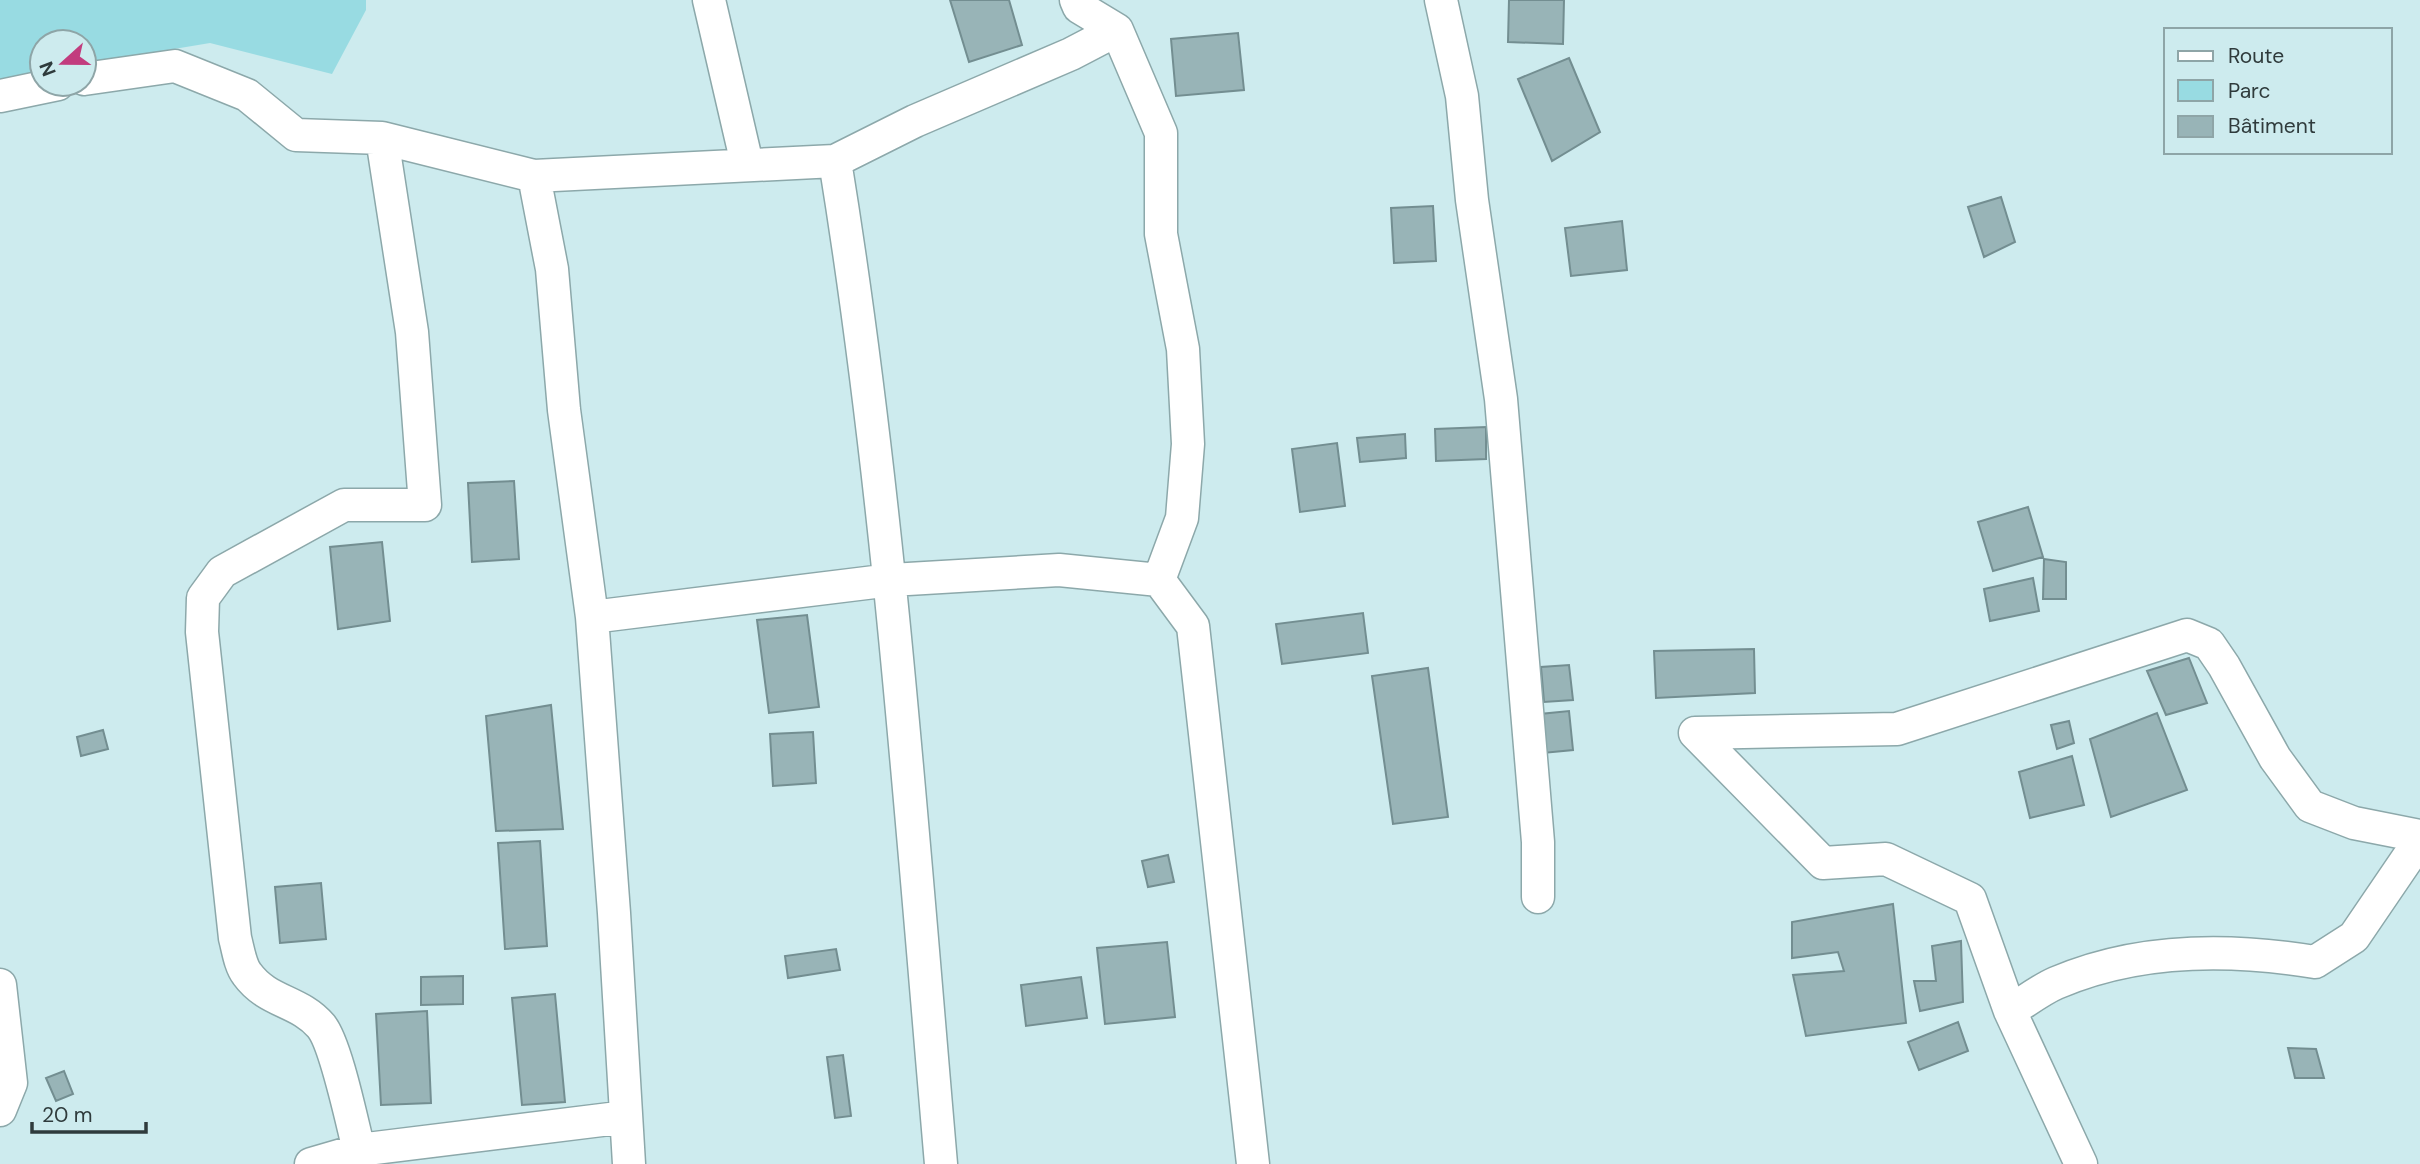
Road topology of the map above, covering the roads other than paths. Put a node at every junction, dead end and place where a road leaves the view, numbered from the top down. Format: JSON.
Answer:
{"nodes":[{"id":1,"x":709,"y":0,"type":"edge"},
{"id":2,"x":1076,"y":0,"type":"edge"},
{"id":3,"x":1441,"y":0,"type":"edge"},
{"id":4,"x":1117,"y":30,"type":"junction"},
{"id":5,"x":98,"y":77,"type":"edge"},
{"id":6,"x":28,"y":90,"type":"edge"},
{"id":7,"x":0,"y":96,"type":"edge"},
{"id":8,"x":382,"y":138,"type":"junction"},
{"id":9,"x":835,"y":161,"type":"junction"},
{"id":10,"x":747,"y":164,"type":"junction"},
{"id":11,"x":534,"y":176,"type":"junction"},
{"id":12,"x":891,"y":580,"type":"junction"},
{"id":13,"x":1159,"y":580,"type":"junction"},
{"id":14,"x":592,"y":617,"type":"junction"},
{"id":15,"x":2420,"y":838,"type":"edge"},
{"id":16,"x":1538,"y":897,"type":"dead end"},
{"id":17,"x":0,"y":985,"type":"edge"},
{"id":18,"x":2010,"y":1011,"type":"junction"},
{"id":19,"x":0,"y":1110,"type":"edge"},
{"id":20,"x":626,"y":1117,"type":"junction"},
{"id":21,"x":359,"y":1150,"type":"junction"},
{"id":22,"x":311,"y":1164,"type":"edge"},
{"id":23,"x":629,"y":1164,"type":"edge"},
{"id":24,"x":941,"y":1164,"type":"edge"},
{"id":25,"x":1253,"y":1164,"type":"edge"},
{"id":26,"x":2081,"y":1164,"type":"edge"}],
"edges":[{"from":1,"to":10,"type":"street"},
{"from":2,"to":4,"type":"street"},
{"from":3,"to":16,"type":"street"},
{"from":4,"to":9,"type":"street"},
{"from":4,"to":13,"type":"street"},
{"from":5,"to":8,"type":"street"},
{"from":6,"to":7,"type":"street"},
{"from":8,"to":11,"type":"street"},
{"from":8,"to":21,"type":"street"},
{"from":9,"to":10,"type":"street"},
{"from":9,"to":12,"type":"street"},
{"from":10,"to":11,"type":"street"},
{"from":11,"to":14,"type":"street"},
{"from":12,"to":13,"type":"street"},
{"from":12,"to":14,"type":"street"},
{"from":12,"to":24,"type":"street"},
{"from":13,"to":25,"type":"street"},
{"from":14,"to":20,"type":"street"},
{"from":15,"to":18,"type":"street"},
{"from":15,"to":18,"type":"street"},
{"from":17,"to":19,"type":"street"},
{"from":18,"to":26,"type":"street"},
{"from":20,"to":21,"type":"street"},
{"from":20,"to":23,"type":"street"},
{"from":21,"to":22,"type":"street"}]}
